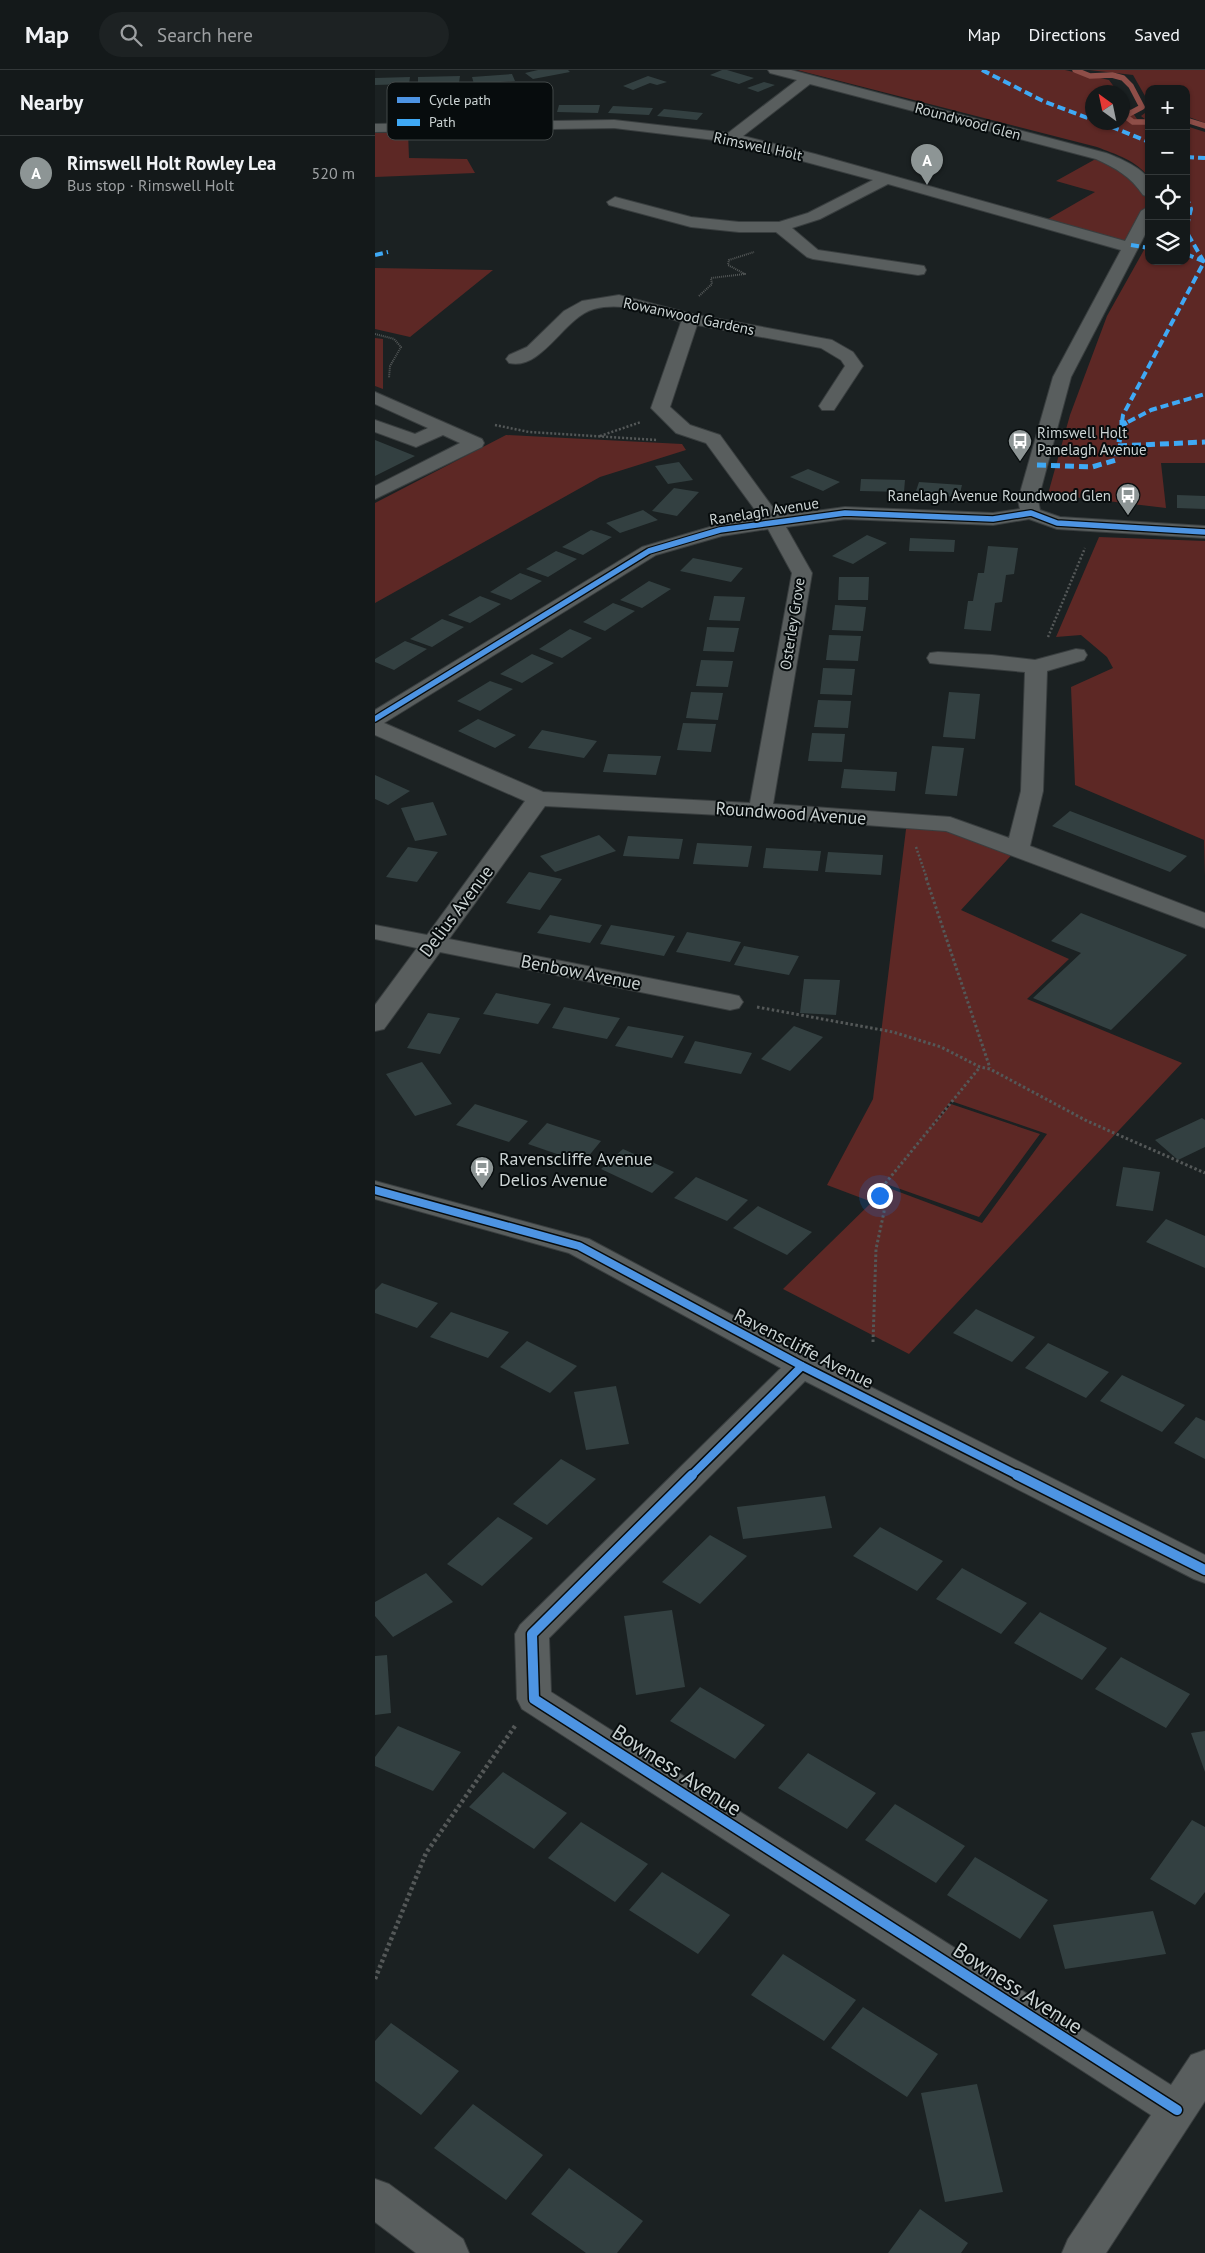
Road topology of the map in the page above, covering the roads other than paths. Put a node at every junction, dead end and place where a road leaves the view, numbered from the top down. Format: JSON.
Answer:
{"nodes":[{"id":1,"x":775,"y":70,"type":"edge"},
{"id":2,"x":807,"y":79,"type":"junction"},
{"id":3,"x":553,"y":125,"type":"edge"},
{"id":4,"x":731,"y":138,"type":"junction"},
{"id":5,"x":886,"y":179,"type":"junction"},
{"id":6,"x":1145,"y":184,"type":"edge"},
{"id":7,"x":615,"y":202,"type":"dead end"},
{"id":8,"x":1146,"y":220,"type":"edge"},
{"id":9,"x":780,"y":227,"type":"junction"},
{"id":10,"x":1129,"y":247,"type":"junction"},
{"id":11,"x":918,"y":270,"type":"dead end"},
{"id":12,"x":685,"y":318,"type":"junction"},
{"id":13,"x":515,"y":359,"type":"dead end"},
{"id":14,"x":375,"y":398,"type":"edge"},
{"id":15,"x":828,"y":406,"type":"dead end"},
{"id":16,"x":375,"y":426,"type":"edge"},
{"id":17,"x":443,"y":428,"type":"junction"},
{"id":18,"x":375,"y":493,"type":"edge"},
{"id":19,"x":1031,"y":513,"type":"junction"},
{"id":20,"x":773,"y":521,"type":"junction"},
{"id":21,"x":1205,"y":532,"type":"edge"},
{"id":22,"x":1076,"y":655,"type":"dead end"},
{"id":23,"x":938,"y":658,"type":"dead end"},
{"id":24,"x":1036,"y":667,"type":"junction"},
{"id":25,"x":375,"y":719,"type":"edge"},
{"id":26,"x":375,"y":727,"type":"edge"},
{"id":27,"x":539,"y":799,"type":"junction"},
{"id":28,"x":760,"y":810,"type":"junction"},
{"id":29,"x":1018,"y":848,"type":"junction"},
{"id":30,"x":1205,"y":921,"type":"edge"},
{"id":31,"x":375,"y":932,"type":"edge"},
{"id":32,"x":432,"y":942,"type":"junction"},
{"id":33,"x":730,"y":1002,"type":"road end"},
{"id":34,"x":375,"y":1023,"type":"edge"},
{"id":35,"x":375,"y":1190,"type":"edge"},
{"id":36,"x":803,"y":1366,"type":"junction"},
{"id":37,"x":1205,"y":1570,"type":"edge"},
{"id":38,"x":1205,"y":2068,"type":"edge"},
{"id":39,"x":1177,"y":2110,"type":"junction"},
{"id":40,"x":375,"y":2198,"type":"edge"},
{"id":41,"x":449,"y":2253,"type":"edge"},
{"id":42,"x":1082,"y":2253,"type":"edge"}],
"edges":[{"from":1,"to":2,"type":"street","name":"Roundwood Glen"},
{"from":2,"to":4,"type":"street"},
{"from":2,"to":6,"type":"street","name":"Roundwood Glen"},
{"from":3,"to":4,"type":"street","name":"Rimswell Holt"},
{"from":4,"to":5,"type":"street","name":"Rimswell Holt"},
{"from":5,"to":9,"type":"street"},
{"from":5,"to":10,"type":"street","name":"Rimswell Holt"},
{"from":7,"to":9,"type":"street"},
{"from":8,"to":10,"type":"street"},
{"from":9,"to":11,"type":"street"},
{"from":10,"to":19,"type":"street"},
{"from":12,"to":13,"type":"street","name":"Rowanwood Gardens"},
{"from":12,"to":15,"type":"street","name":"Rowanwood Gardens"},
{"from":12,"to":20,"type":"street","name":"Osterley Grove"},
{"from":14,"to":17,"type":"street"},
{"from":16,"to":17,"type":"street"},
{"from":17,"to":18,"type":"street"},
{"from":19,"to":20,"type":"street","name":"Ranelagh Avenue"},
{"from":19,"to":21,"type":"street"},
{"from":20,"to":25,"type":"street","name":"Ranelagh Avenue"},
{"from":20,"to":28,"type":"street","name":"Osterley Grove"},
{"from":22,"to":24,"type":"street"},
{"from":23,"to":24,"type":"street"},
{"from":24,"to":29,"type":"street"},
{"from":26,"to":27,"type":"street","name":"Roundwood Avenue"},
{"from":27,"to":28,"type":"street","name":"Roundwood Avenue"},
{"from":27,"to":32,"type":"street","name":"Delius Avenue"},
{"from":28,"to":29,"type":"street","name":"Roundwood Avenue"},
{"from":29,"to":30,"type":"street","name":"Roundwood Avenue"},
{"from":31,"to":32,"type":"street","name":"Benbow Avenue"},
{"from":32,"to":33,"type":"street","name":"Benbow Avenue"},
{"from":32,"to":34,"type":"street","name":"Delius Avenue"},
{"from":35,"to":36,"type":"street","name":"Ravenscliffe Avenue"},
{"from":36,"to":37,"type":"street","name":"Ravenscliffe Avenue"},
{"from":36,"to":39,"type":"street","name":"Bowness Avenue"},
{"from":38,"to":39,"type":"street"},
{"from":39,"to":42,"type":"street"},
{"from":40,"to":41,"type":"street"}]}
